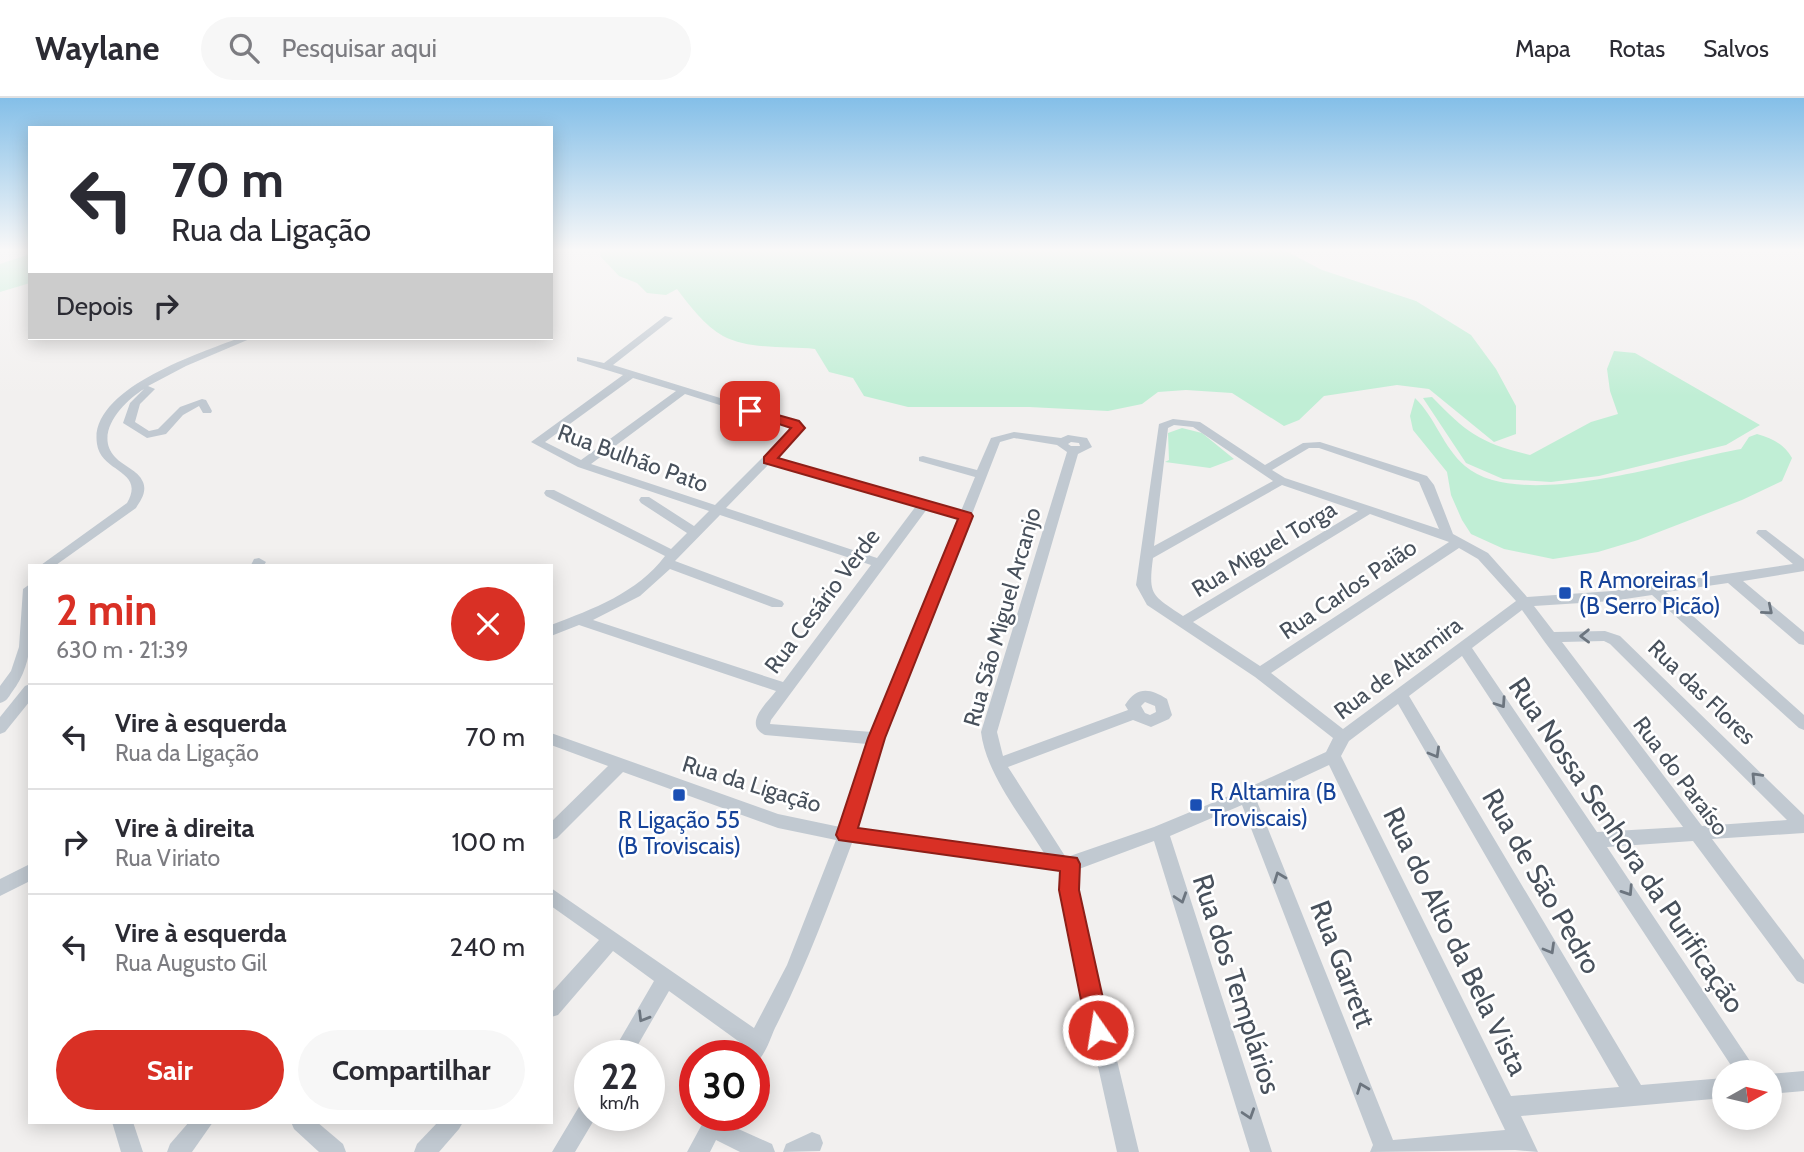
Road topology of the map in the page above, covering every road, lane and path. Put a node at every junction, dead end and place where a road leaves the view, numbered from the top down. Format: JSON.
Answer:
{"nodes":[{"id":1,"x":668,"y":318,"type":"dead end"},
{"id":2,"x":242,"y":340,"type":"edge"},
{"id":3,"x":581,"y":359,"type":"dead end"},
{"id":4,"x":606,"y":366,"type":"junction"},
{"id":5,"x":167,"y":371,"type":"junction"},
{"id":6,"x":630,"y":375,"type":"junction"},
{"id":7,"x":683,"y":391,"type":"junction"},
{"id":8,"x":207,"y":411,"type":"dead end"},
{"id":9,"x":923,"y":459,"type":"dead end"},
{"id":10,"x":769,"y":460,"type":"junction"},
{"id":11,"x":582,"y":465,"type":"junction"},
{"id":12,"x":1264,"y":470,"type":"junction"},
{"id":13,"x":982,"y":475,"type":"junction"},
{"id":14,"x":1281,"y":481,"type":"junction"},
{"id":15,"x":550,"y":493,"type":"dead end"},
{"id":16,"x":645,"y":500,"type":"dead end"},
{"id":17,"x":923,"y":505,"type":"junction"},
{"id":18,"x":1368,"y":510,"type":"junction"},
{"id":19,"x":716,"y":511,"type":"junction"},
{"id":20,"x":966,"y":516,"type":"junction"},
{"id":21,"x":695,"y":533,"type":"junction"},
{"id":22,"x":1762,"y":533,"type":"dead end"},
{"id":23,"x":1454,"y":538,"type":"junction"},
{"id":24,"x":1148,"y":555,"type":"junction"},
{"id":25,"x":671,"y":559,"type":"junction"},
{"id":26,"x":879,"y":563,"type":"junction"},
{"id":27,"x":48,"y":564,"type":"edge"},
{"id":28,"x":1804,"y":567,"type":"edge"},
{"id":29,"x":1732,"y":579,"type":"junction"},
{"id":30,"x":1656,"y":591,"type":"junction"},
{"id":31,"x":1524,"y":602,"type":"junction"},
{"id":32,"x":777,"y":604,"type":"dead end"},
{"id":33,"x":28,"y":617,"type":"edge"},
{"id":34,"x":579,"y":620,"type":"junction"},
{"id":35,"x":1182,"y":623,"type":"junction"},
{"id":36,"x":553,"y":630,"type":"edge"},
{"id":37,"x":1549,"y":637,"type":"junction"},
{"id":38,"x":1804,"y":640,"type":"edge"},
{"id":39,"x":1462,"y":646,"type":"junction"},
{"id":40,"x":1260,"y":673,"type":"junction"},
{"id":41,"x":784,"y":688,"type":"junction"},
{"id":42,"x":28,"y":693,"type":"edge"},
{"id":43,"x":1400,"y":694,"type":"junction"},
{"id":44,"x":0,"y":697,"type":"edge"},
{"id":45,"x":1135,"y":713,"type":"dead end"},
{"id":46,"x":1804,"y":723,"type":"edge"},
{"id":47,"x":0,"y":728,"type":"edge"},
{"id":48,"x":1343,"y":737,"type":"junction"},
{"id":49,"x":877,"y":738,"type":"junction"},
{"id":50,"x":553,"y":740,"type":"edge"},
{"id":51,"x":1334,"y":756,"type":"junction"},
{"id":52,"x":998,"y":764,"type":"junction"},
{"id":53,"x":620,"y":765,"type":"junction"},
{"id":54,"x":1247,"y":796,"type":"junction"},
{"id":55,"x":1804,"y":826,"type":"edge"},
{"id":56,"x":553,"y":832,"type":"edge"},
{"id":57,"x":1160,"y":832,"type":"junction"},
{"id":58,"x":1696,"y":833,"type":"junction"},
{"id":59,"x":846,"y":835,"type":"junction"},
{"id":60,"x":1594,"y":840,"type":"junction"},
{"id":61,"x":1064,"y":863,"type":"junction"},
{"id":62,"x":28,"y":873,"type":"edge"},
{"id":63,"x":0,"y":888,"type":"edge"},
{"id":64,"x":553,"y":897,"type":"edge"},
{"id":65,"x":611,"y":940,"type":"junction"},
{"id":66,"x":1804,"y":975,"type":"edge"},
{"id":67,"x":666,"y":979,"type":"junction"},
{"id":68,"x":553,"y":1006,"type":"edge"},
{"id":69,"x":630,"y":1040,"type":"edge"},
{"id":70,"x":743,"y":1040,"type":"edge"},
{"id":71,"x":759,"y":1040,"type":"edge"},
{"id":72,"x":1739,"y":1060,"type":"edge"},
{"id":73,"x":1804,"y":1081,"type":"edge"},
{"id":74,"x":1782,"y":1083,"type":"edge"},
{"id":75,"x":1712,"y":1089,"type":"edge"},
{"id":76,"x":1636,"y":1097,"type":"junction"},
{"id":77,"x":1506,"y":1107,"type":"junction"},
{"id":78,"x":124,"y":1124,"type":"edge"},
{"id":79,"x":200,"y":1124,"type":"edge"},
{"id":80,"x":303,"y":1124,"type":"edge"},
{"id":81,"x":450,"y":1124,"type":"edge"},
{"id":82,"x":576,"y":1131,"type":"edge"},
{"id":83,"x":710,"y":1131,"type":"edge"},
{"id":84,"x":731,"y":1131,"type":"edge"},
{"id":85,"x":1524,"y":1146,"type":"edge"},
{"id":86,"x":132,"y":1152,"type":"edge"},
{"id":87,"x":178,"y":1152,"type":"edge"},
{"id":88,"x":335,"y":1152,"type":"edge"},
{"id":89,"x":425,"y":1152,"type":"edge"},
{"id":90,"x":563,"y":1152,"type":"edge"},
{"id":91,"x":698,"y":1152,"type":"edge"},
{"id":92,"x":764,"y":1152,"type":"edge"},
{"id":93,"x":1128,"y":1152,"type":"edge"},
{"id":94,"x":1261,"y":1152,"type":"edge"},
{"id":95,"x":1379,"y":1152,"type":"edge"},
{"id":96,"x":1387,"y":1152,"type":"edge"}],
"edges":[{"from":1,"to":4,"type":"street"},
{"from":2,"to":5,"type":"street"},
{"from":3,"to":4,"type":"street"},
{"from":4,"to":6,"type":"street"},
{"from":5,"to":8,"type":"street"},
{"from":5,"to":27,"type":"street"},
{"from":6,"to":7,"type":"street"},
{"from":6,"to":11,"type":"street","name":"Rua Bulhão Pato"},
{"from":7,"to":10,"type":"street"},
{"from":7,"to":11,"type":"street"},
{"from":9,"to":13,"type":"street"},
{"from":10,"to":17,"type":"street"},
{"from":10,"to":19,"type":"street"},
{"from":11,"to":19,"type":"street","name":"Rua Bulhão Pato"},
{"from":12,"to":14,"type":"street"},
{"from":12,"to":23,"type":"street"},
{"from":12,"to":24,"type":"street"},
{"from":13,"to":20,"type":"street"},
{"from":13,"to":52,"type":"street","name":"Rua São Miguel Arcanjo"},
{"from":14,"to":18,"type":"street"},
{"from":14,"to":24,"type":"street"},
{"from":15,"to":25,"type":"street"},
{"from":16,"to":21,"type":"street"},
{"from":17,"to":20,"type":"street"},
{"from":17,"to":26,"type":"street","name":"Rua Cesário Verde"},
{"from":18,"to":23,"type":"street"},
{"from":18,"to":35,"type":"street","name":"Rua Miguel Torga"},
{"from":19,"to":21,"type":"street"},
{"from":19,"to":26,"type":"street","name":"Rua Bulhão Pato"},
{"from":20,"to":49,"type":"street"},
{"from":21,"to":25,"type":"street"},
{"from":22,"to":28,"type":"street"},
{"from":23,"to":31,"type":"street","name":"Rua do Paraíso"},
{"from":23,"to":40,"type":"street","name":"Rua Carlos Paião"},
{"from":24,"to":35,"type":"street"},
{"from":25,"to":32,"type":"street"},
{"from":25,"to":34,"type":"street"},
{"from":26,"to":41,"type":"street","name":"Rua Cesário Verde"},
{"from":28,"to":29,"type":"street"},
{"from":29,"to":30,"type":"street"},
{"from":29,"to":38,"type":"street","one_way":true},
{"from":30,"to":31,"type":"street"},
{"from":30,"to":46,"type":"street"},
{"from":31,"to":37,"type":"street","name":"Rua do Paraíso"},
{"from":31,"to":39,"type":"street","name":"Rua de Altamira"},
{"from":33,"to":44,"type":"street"},
{"from":34,"to":36,"type":"street"},
{"from":34,"to":41,"type":"street"},
{"from":35,"to":40,"type":"street"},
{"from":55,"to":37,"type":"street","name":"Rua das Flores","one_way":true},
{"from":37,"to":58,"type":"street","name":"Rua do Paraíso"},
{"from":39,"to":43,"type":"street","name":"Rua de Altamira"},
{"from":39,"to":60,"type":"street","name":"Rua Nossa Senhora da Purificação","one_way":true},
{"from":40,"to":48,"type":"street"},
{"from":41,"to":49,"type":"street","name":"Rua Cesário Verde"},
{"from":42,"to":47,"type":"street"},
{"from":43,"to":48,"type":"street","name":"Rua de Altamira"},
{"from":43,"to":76,"type":"street","name":"Rua de São Pedro","one_way":true},
{"from":45,"to":52,"type":"street"},
{"from":48,"to":51,"type":"street","name":"Rua de Altamira"},
{"from":49,"to":59,"type":"street"},
{"from":50,"to":53,"type":"street","name":"Rua da Ligação"},
{"from":51,"to":54,"type":"street","name":"Rua de Altamira"},
{"from":51,"to":77,"type":"street","name":"Rua do Alto da Bela Vista"},
{"from":52,"to":61,"type":"street","name":"Rua São Miguel Arcanjo"},
{"from":53,"to":56,"type":"street"},
{"from":53,"to":59,"type":"street","name":"Rua da Ligação"},
{"from":54,"to":57,"type":"street","name":"Rua de Altamira"},
{"from":96,"to":54,"type":"street","name":"Rua Garrett","one_way":true},
{"from":55,"to":58,"type":"street"},
{"from":57,"to":61,"type":"street","name":"Rua de Altamira"},
{"from":57,"to":94,"type":"street","name":"Rua dos Templários","one_way":true},
{"from":58,"to":60,"type":"street"},
{"from":58,"to":66,"type":"street","name":"Rua do Paraíso"},
{"from":59,"to":61,"type":"street","name":"Rua da Ligação"},
{"from":59,"to":71,"type":"street"},
{"from":60,"to":72,"type":"street","name":"Rua Nossa Senhora da Purificação","one_way":true},
{"from":61,"to":93,"type":"street"},
{"from":62,"to":63,"type":"street"},
{"from":64,"to":65,"type":"street"},
{"from":65,"to":67,"type":"street"},
{"from":65,"to":68,"type":"street"},
{"from":67,"to":69,"type":"street","one_way":true},
{"from":67,"to":70,"type":"street"},
{"from":73,"to":74,"type":"street"},
{"from":75,"to":76,"type":"street"},
{"from":76,"to":77,"type":"street"},
{"from":77,"to":85,"type":"street","name":"Rua do Alto da Bela Vista"},
{"from":78,"to":86,"type":"street"},
{"from":79,"to":87,"type":"street"},
{"from":80,"to":88,"type":"street"},
{"from":81,"to":89,"type":"street"},
{"from":82,"to":90,"type":"street"},
{"from":83,"to":91,"type":"street"},
{"from":84,"to":92,"type":"street"},
{"from":85,"to":96,"type":"street"},
{"from":95,"to":96,"type":"street"}]}
